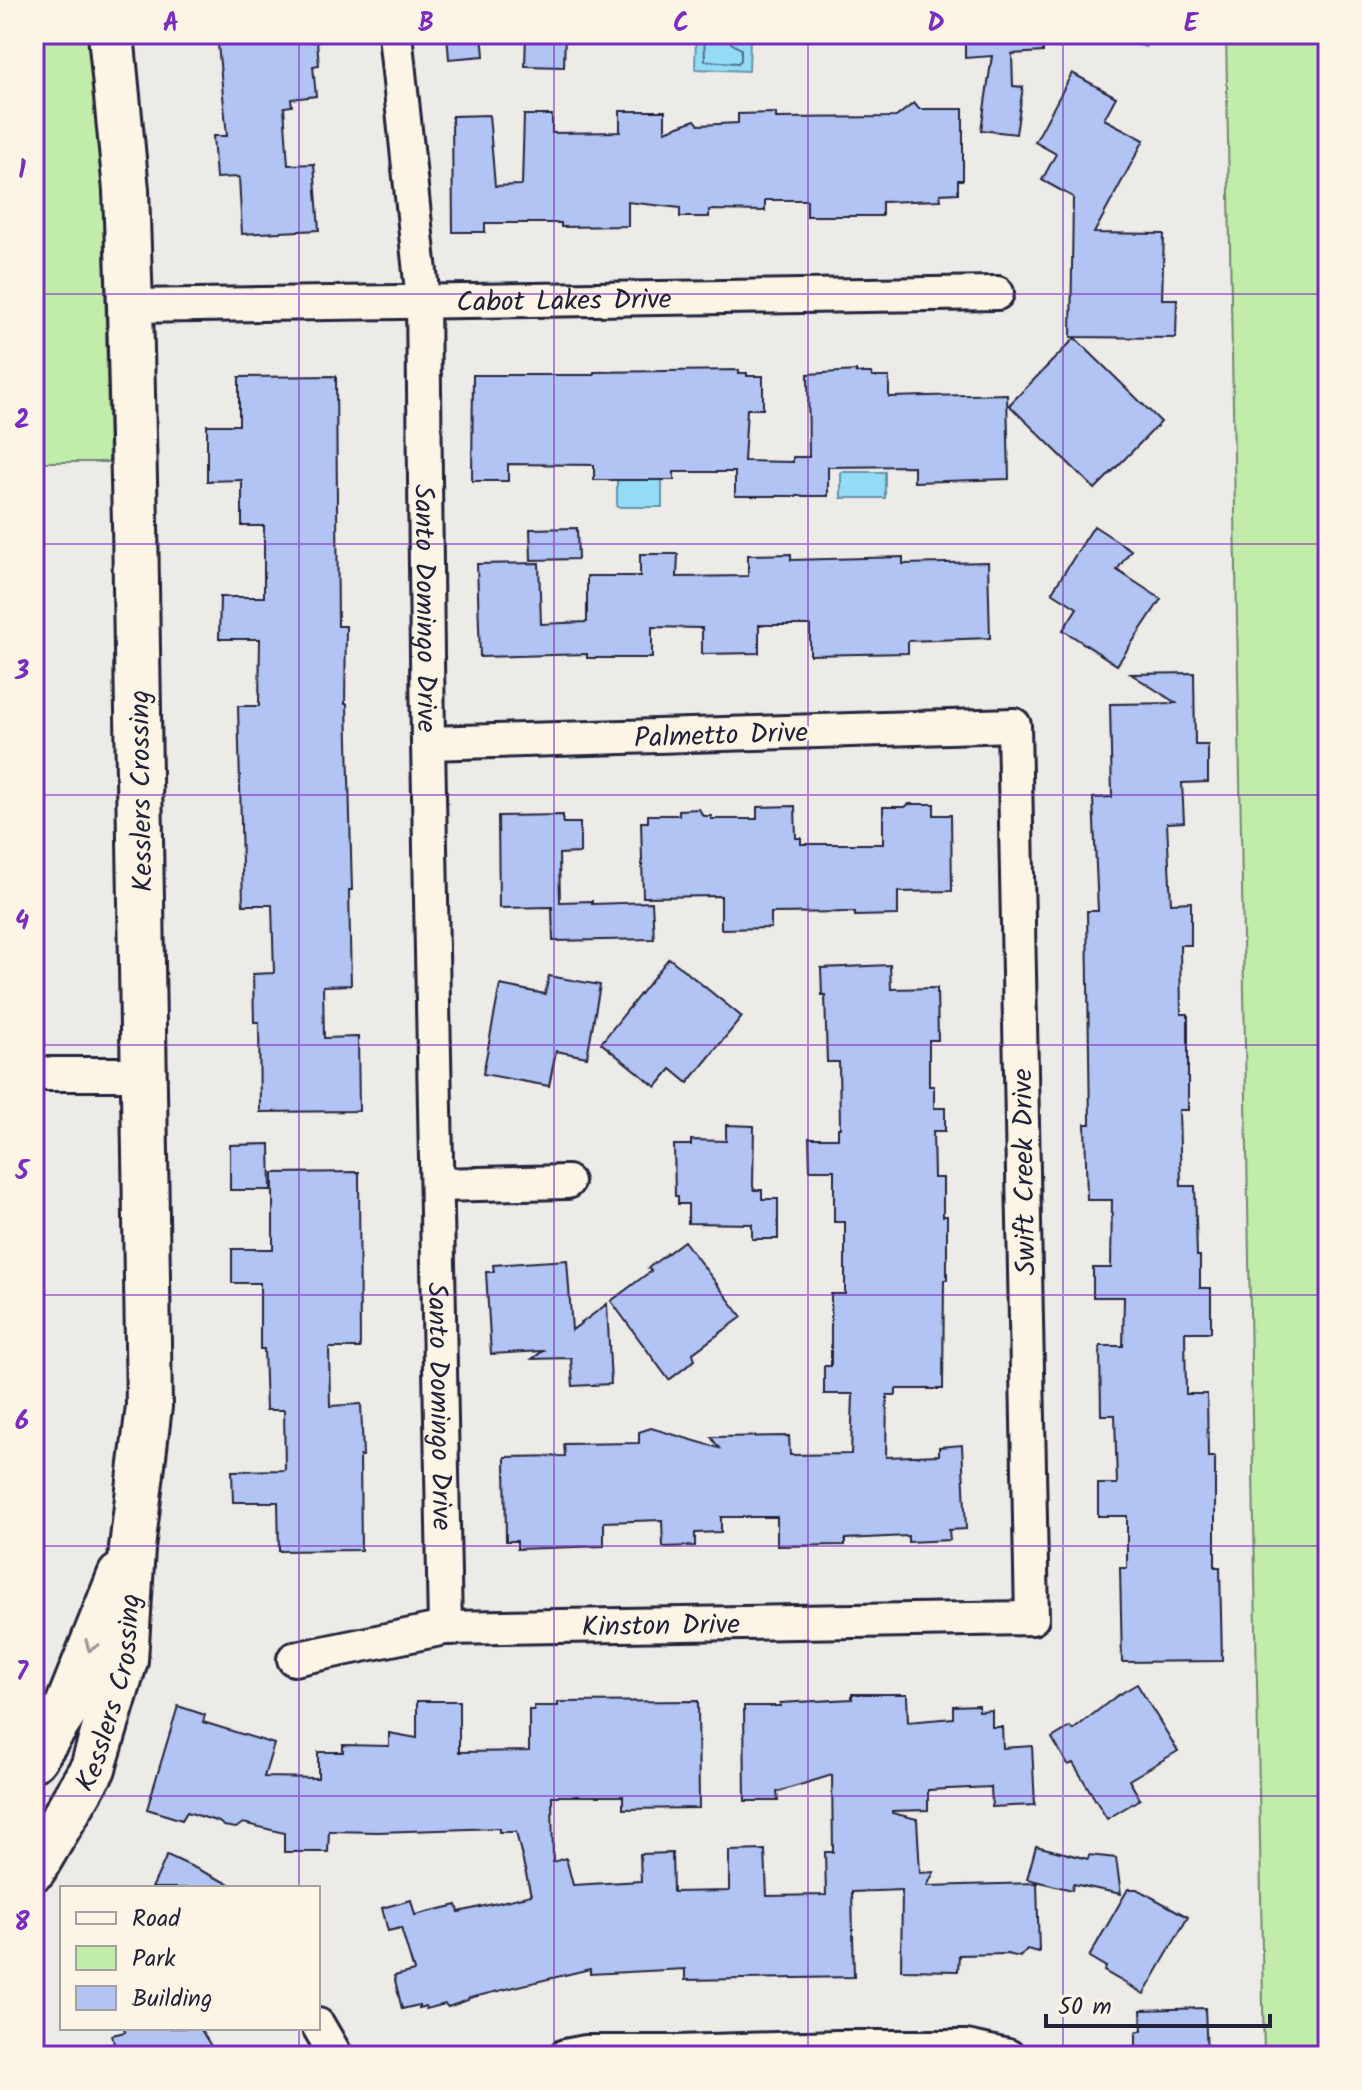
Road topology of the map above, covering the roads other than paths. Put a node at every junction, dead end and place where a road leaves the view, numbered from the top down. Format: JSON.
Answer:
{"nodes":[{"id":1,"x":111,"y":34,"type":"edge"},
{"id":2,"x":395,"y":34,"type":"edge"},
{"id":3,"x":997,"y":293,"type":"dead end"},
{"id":4,"x":423,"y":301,"type":"junction"},
{"id":5,"x":130,"y":306,"type":"junction"},
{"id":6,"x":1014,"y":725,"type":"joint"},
{"id":7,"x":428,"y":743,"type":"junction"},
{"id":8,"x":34,"y":1074,"type":"edge"},
{"id":9,"x":144,"y":1074,"type":"junction"},
{"id":10,"x":567,"y":1182,"type":"dead end"},
{"id":11,"x":438,"y":1185,"type":"junction"},
{"id":12,"x":132,"y":1548,"type":"junction"},
{"id":13,"x":1032,"y":1618,"type":"joint"},
{"id":14,"x":445,"y":1628,"type":"junction"},
{"id":15,"x":294,"y":1659,"type":"dead end"},
{"id":16,"x":34,"y":1758,"type":"edge"},
{"id":17,"x":34,"y":1868,"type":"edge"},
{"id":18,"x":320,"y":2028,"type":"edge"},
{"id":19,"x":336,"y":2056,"type":"edge"},
{"id":20,"x":565,"y":2056,"type":"edge"},
{"id":21,"x":1008,"y":2056,"type":"edge"}],
"edges":[{"from":1,"to":5,"type":"street","name":"Kesslers Crossing"},
{"from":2,"to":4,"type":"street","name":"Santo Domingo Drive"},
{"from":3,"to":4,"type":"street","name":"Cabot Lakes Drive"},
{"from":4,"to":5,"type":"street","name":"Cabot Lakes Drive"},
{"from":4,"to":7,"type":"street","name":"Santo Domingo Drive"},
{"from":5,"to":9,"type":"street","name":"Kesslers Crossing"},
{"from":6,"to":7,"type":"street","name":"Palmetto Drive"},
{"from":6,"to":13,"type":"street","name":"Swift Creek Drive"},
{"from":7,"to":11,"type":"street","name":"Santo Domingo Drive"},
{"from":8,"to":9,"type":"street"},
{"from":9,"to":12,"type":"street","name":"Kesslers Crossing"},
{"from":10,"to":11,"type":"street"},
{"from":11,"to":14,"type":"street","name":"Santo Domingo Drive"},
{"from":12,"to":16,"type":"street","name":"Kesslers Crossing","one_way":true},
{"from":12,"to":17,"type":"street","name":"Kesslers Crossing"},
{"from":13,"to":14,"type":"street","name":"Kinston Drive"},
{"from":14,"to":15,"type":"street","name":"Kinston Drive"},
{"from":18,"to":19,"type":"street"},
{"from":20,"to":21,"type":"street"}]}
